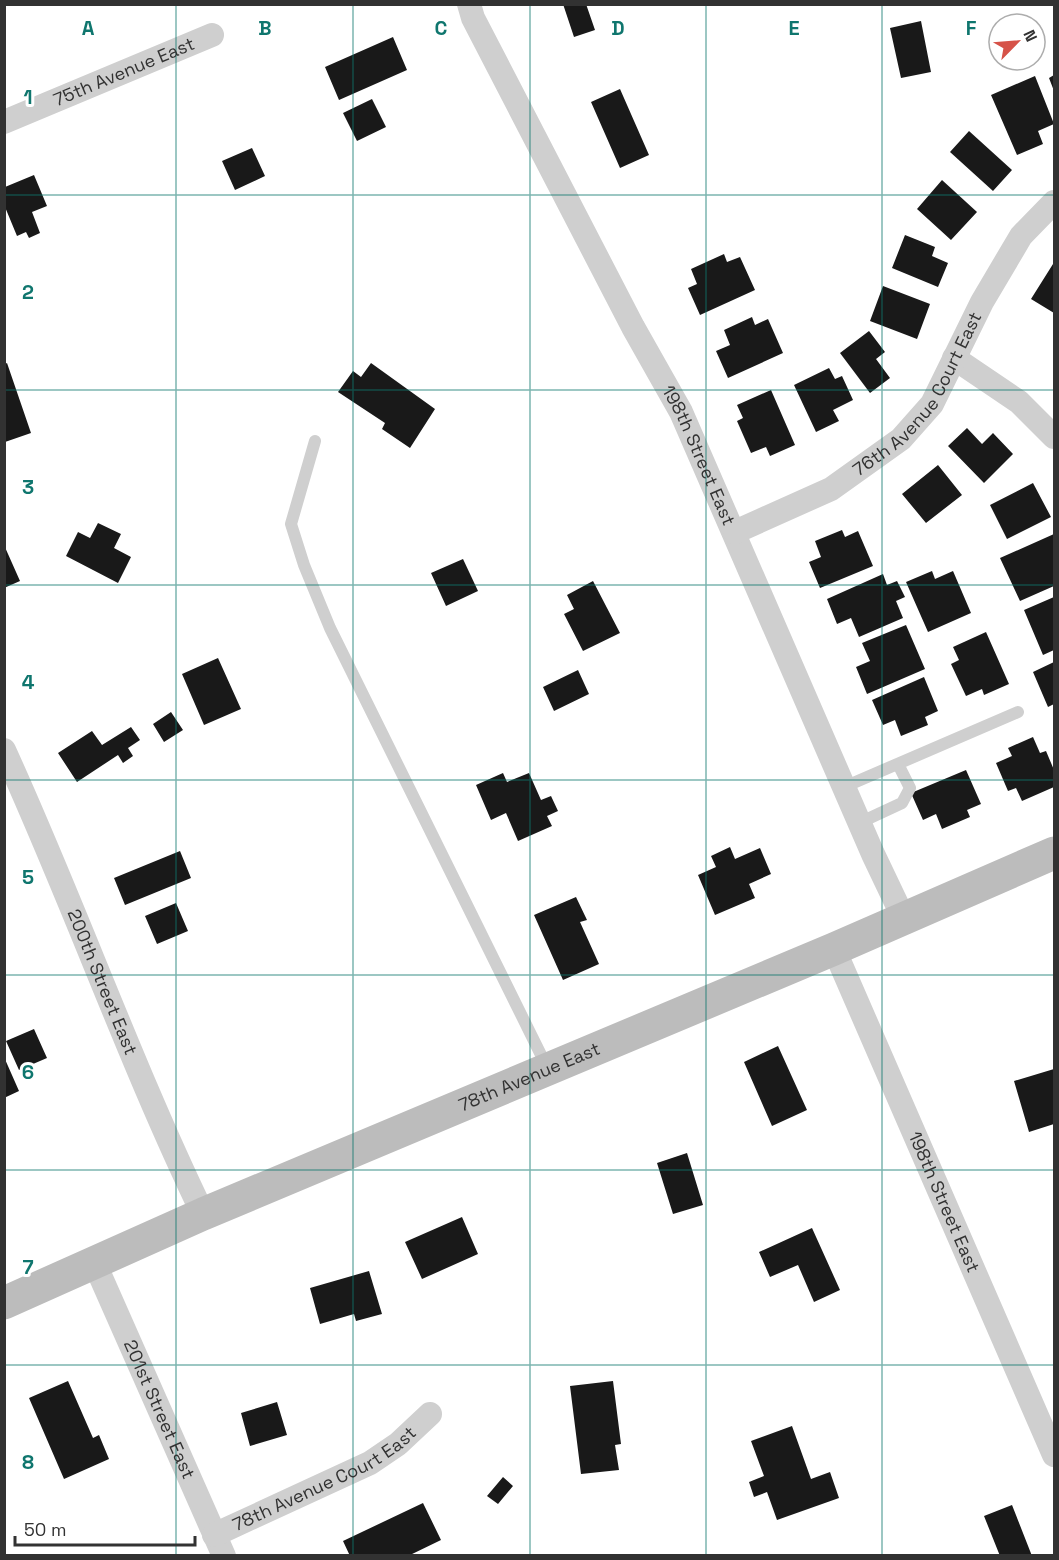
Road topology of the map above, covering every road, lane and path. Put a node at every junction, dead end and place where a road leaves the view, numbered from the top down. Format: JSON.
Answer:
{"nodes":[{"id":1,"x":470,"y":4,"type":"edge"},
{"id":2,"x":212,"y":35,"type":"dead end"},
{"id":3,"x":4,"y":122,"type":"edge"},
{"id":4,"x":1054,"y":202,"type":"edge"},
{"id":5,"x":954,"y":358,"type":"junction"},
{"id":6,"x":1054,"y":437,"type":"edge"},
{"id":7,"x":315,"y":441,"type":"dead end"},
{"id":8,"x":735,"y":532,"type":"junction"},
{"id":9,"x":1018,"y":712,"type":"dead end"},
{"id":10,"x":4,"y":750,"type":"edge"},
{"id":11,"x":898,"y":764,"type":"junction"},
{"id":12,"x":844,"y":787,"type":"junction"},
{"id":13,"x":859,"y":823,"type":"junction"},
{"id":14,"x":1054,"y":853,"type":"edge"},
{"id":15,"x":903,"y":917,"type":"junction"},
{"id":16,"x":834,"y":949,"type":"junction"},
{"id":17,"x":547,"y":1067,"type":"junction"},
{"id":18,"x":203,"y":1214,"type":"junction"},
{"id":19,"x":95,"y":1264,"type":"junction"},
{"id":20,"x":4,"y":1303,"type":"edge"},
{"id":21,"x":430,"y":1414,"type":"dead end"},
{"id":22,"x":1054,"y":1455,"type":"edge"},
{"id":23,"x":219,"y":1545,"type":"edge"}],
"edges":[{"from":1,"to":8,"type":"street","name":"198th Street East"},
{"from":2,"to":3,"type":"street","name":"75th Avenue East"},
{"from":4,"to":5,"type":"street","name":"76th Avenue Court East"},
{"from":5,"to":6,"type":"street"},
{"from":5,"to":8,"type":"street","name":"76th Avenue Court East"},
{"from":7,"to":17,"type":"lane"},
{"from":8,"to":12,"type":"street","name":"198th Street East"},
{"from":9,"to":11,"type":"lane"},
{"from":10,"to":18,"type":"street","name":"200th Street East"},
{"from":11,"to":12,"type":"lane"},
{"from":11,"to":13,"type":"lane"},
{"from":12,"to":13,"type":"street","name":"198th Street East"},
{"from":13,"to":15,"type":"street","name":"198th Street East"},
{"from":14,"to":15,"type":"street","name":"78th Avenue East"},
{"from":15,"to":16,"type":"street","name":"78th Avenue East"},
{"from":16,"to":17,"type":"street","name":"78th Avenue East"},
{"from":16,"to":22,"type":"street","name":"198th Street East"},
{"from":17,"to":18,"type":"street","name":"78th Avenue East"},
{"from":18,"to":19,"type":"street","name":"78th Avenue East"},
{"from":19,"to":20,"type":"street","name":"78th Avenue East"},
{"from":19,"to":23,"type":"street","name":"201st Street East"},
{"from":21,"to":23,"type":"street","name":"78th Avenue Court East"}]}
